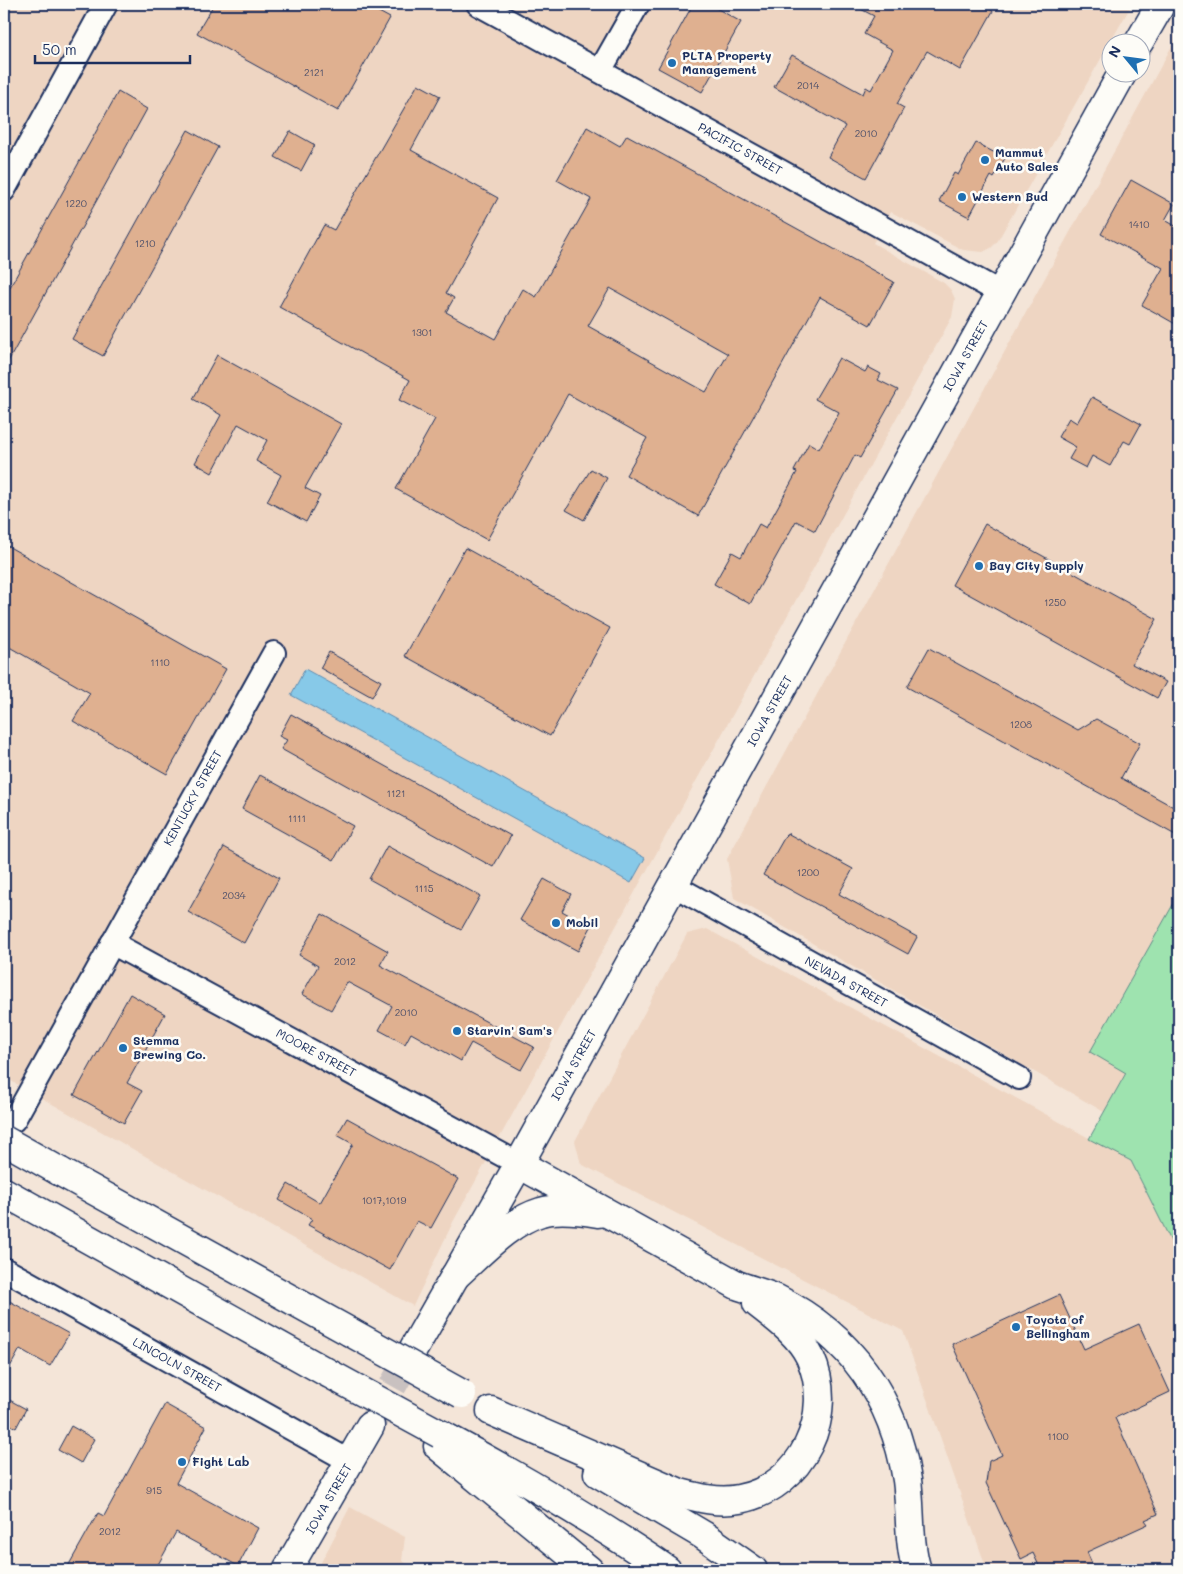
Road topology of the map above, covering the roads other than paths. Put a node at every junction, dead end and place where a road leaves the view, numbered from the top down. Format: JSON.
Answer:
{"nodes":[{"id":1,"x":106,"y":4,"type":"edge"},
{"id":2,"x":478,"y":4,"type":"edge"},
{"id":3,"x":638,"y":4,"type":"edge"},
{"id":4,"x":1161,"y":4,"type":"edge"},
{"id":5,"x":1145,"y":32,"type":"edge"},
{"id":6,"x":600,"y":71,"type":"junction"},
{"id":7,"x":1118,"y":82,"type":"edge"},
{"id":8,"x":4,"y":190,"type":"edge"},
{"id":9,"x":1001,"y":294,"type":"junction"},
{"id":10,"x":274,"y":653,"type":"dead end"},
{"id":11,"x":673,"y":886,"type":"junction"},
{"id":12,"x":112,"y":943,"type":"junction"},
{"id":13,"x":1019,"y":1078,"type":"dead end"},
{"id":14,"x":9,"y":1130,"type":"edge"},
{"id":15,"x":520,"y":1164,"type":"junction"},
{"id":16,"x":4,"y":1192,"type":"edge"},
{"id":17,"x":607,"y":1214,"type":"junction"},
{"id":18,"x":4,"y":1269,"type":"edge"},
{"id":19,"x":455,"y":1276,"type":"junction"},
{"id":20,"x":737,"y":1285,"type":"junction"},
{"id":21,"x":414,"y":1348,"type":"tunnel mouth"},
{"id":22,"x":491,"y":1411,"type":"junction"},
{"id":23,"x":370,"y":1426,"type":"tunnel mouth"},
{"id":24,"x":438,"y":1439,"type":"junction"},
{"id":25,"x":351,"y":1462,"type":"junction"},
{"id":26,"x":287,"y":1570,"type":"edge"},
{"id":27,"x":589,"y":1570,"type":"edge"},
{"id":28,"x":667,"y":1570,"type":"edge"},
{"id":29,"x":753,"y":1570,"type":"edge"},
{"id":30,"x":917,"y":1570,"type":"edge"}],
"edges":[{"from":1,"to":8,"type":"street"},
{"from":2,"to":6,"type":"street","name":"PACIFIC STREET"},
{"from":3,"to":6,"type":"street"},
{"from":4,"to":5,"type":"main road"},
{"from":6,"to":9,"type":"street","name":"PACIFIC STREET"},
{"from":7,"to":9,"type":"main road","name":"IOWA STREET"},
{"from":9,"to":11,"type":"main road","name":"IOWA STREET"},
{"from":10,"to":12,"type":"street","name":"KENTUCKY STREET"},
{"from":11,"to":13,"type":"street","name":"NEVADA STREET"},
{"from":11,"to":15,"type":"main road","name":"IOWA STREET"},
{"from":12,"to":14,"type":"street","name":"KENTUCKY STREET"},
{"from":12,"to":15,"type":"street","name":"MOORE STREET"},
{"from":14,"to":22,"type":"main road","bridge":true},
{"from":15,"to":17,"type":"main road"},
{"from":15,"to":19,"type":"main road","name":"IOWA STREET"},
{"from":16,"to":24,"type":"main road","bridge":true},
{"from":17,"to":19,"type":"main road"},
{"from":17,"to":20,"type":"main road"},
{"from":18,"to":25,"type":"street","name":"LINCOLN STREET"},
{"from":19,"to":21,"type":"main road","name":"IOWA STREET"},
{"from":20,"to":22,"type":"main road"},
{"from":20,"to":30,"type":"main road"},
{"from":22,"to":29,"type":"main road"},
{"from":23,"to":25,"type":"main road","name":"IOWA STREET"},
{"from":24,"to":27,"type":"main road"},
{"from":24,"to":28,"type":"main road"},
{"from":25,"to":26,"type":"main road","name":"IOWA STREET"}]}
